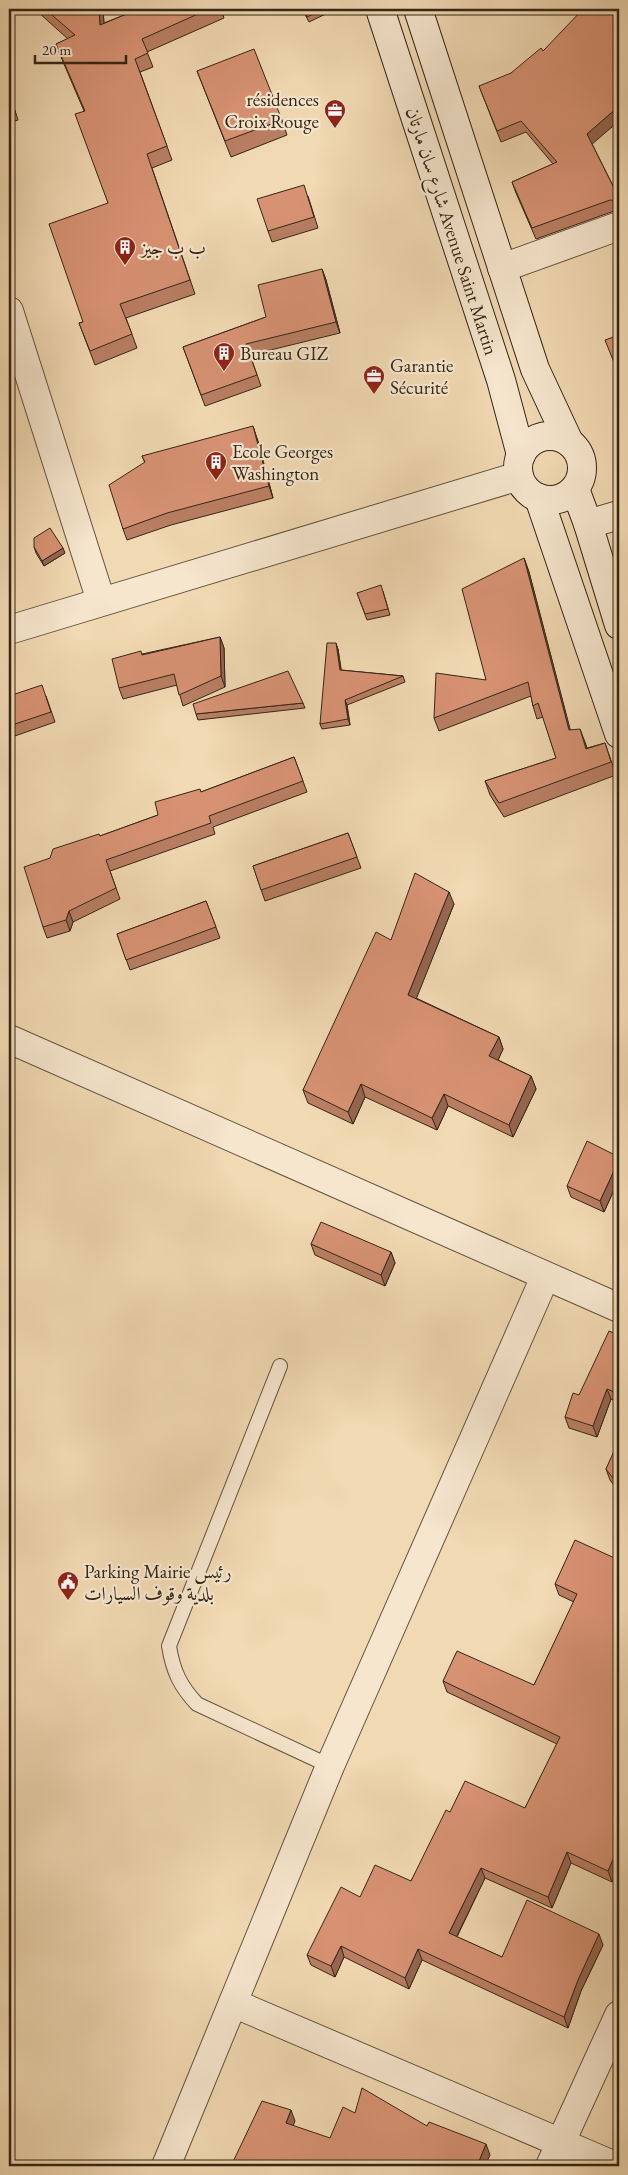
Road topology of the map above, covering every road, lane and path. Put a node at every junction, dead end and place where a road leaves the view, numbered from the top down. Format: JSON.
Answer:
{"nodes":[{"id":1,"x":380,"y":9,"type":"edge"},
{"id":2,"x":418,"y":9,"type":"edge"},
{"id":3,"x":619,"y":226,"type":"edge"},
{"id":4,"x":502,"y":268,"type":"junction"},
{"id":5,"x":9,"y":311,"type":"edge"},
{"id":6,"x":569,"y":442,"type":"junction"},
{"id":7,"x":520,"y":466,"type":"junction"},
{"id":8,"x":575,"y":489,"type":"junction"},
{"id":9,"x":539,"y":498,"type":"junction"},
{"id":10,"x":619,"y":515,"type":"edge"},
{"id":11,"x":588,"y":524,"type":"junction"},
{"id":12,"x":101,"y":601,"type":"junction"},
{"id":13,"x":619,"y":625,"type":"edge"},
{"id":14,"x":9,"y":630,"type":"edge"},
{"id":15,"x":619,"y":734,"type":"edge"},
{"id":16,"x":9,"y":1039,"type":"edge"},
{"id":17,"x":545,"y":1277,"type":"junction"},
{"id":18,"x":619,"y":1308,"type":"edge"},
{"id":19,"x":280,"y":1366,"type":"dead end"},
{"id":20,"x":330,"y":1766,"type":"junction"},
{"id":21,"x":233,"y":2004,"type":"junction"},
{"id":22,"x":619,"y":2015,"type":"edge"},
{"id":23,"x":561,"y":2141,"type":"junction"},
{"id":24,"x":166,"y":2166,"type":"edge"},
{"id":25,"x":550,"y":2166,"type":"edge"},
{"id":26,"x":615,"y":2166,"type":"edge"}],
"edges":[{"from":1,"to":7,"type":"street","name":"شارع سان مارتان Avenue Saint Martin"},
{"from":2,"to":4,"type":"street","name":"شارع سان مارتان Avenue Saint Martin"},
{"from":3,"to":4,"type":"street"},
{"from":4,"to":6,"type":"street","name":"شارع سان مارتان Avenue Saint Martin"},
{"from":5,"to":12,"type":"street"},
{"from":6,"to":7,"type":"street"},
{"from":6,"to":8,"type":"street"},
{"from":7,"to":9,"type":"street"},
{"from":7,"to":12,"type":"street"},
{"from":8,"to":9,"type":"street"},
{"from":8,"to":11,"type":"street"},
{"from":9,"to":15,"type":"street"},
{"from":10,"to":11,"type":"street"},
{"from":11,"to":13,"type":"street"},
{"from":12,"to":14,"type":"street"},
{"from":16,"to":17,"type":"street"},
{"from":17,"to":18,"type":"street"},
{"from":17,"to":20,"type":"street"},
{"from":19,"to":20,"type":"lane"},
{"from":20,"to":21,"type":"street"},
{"from":21,"to":23,"type":"street"},
{"from":21,"to":24,"type":"street"},
{"from":22,"to":23,"type":"street"},
{"from":23,"to":25,"type":"street"},
{"from":23,"to":26,"type":"street"}]}
